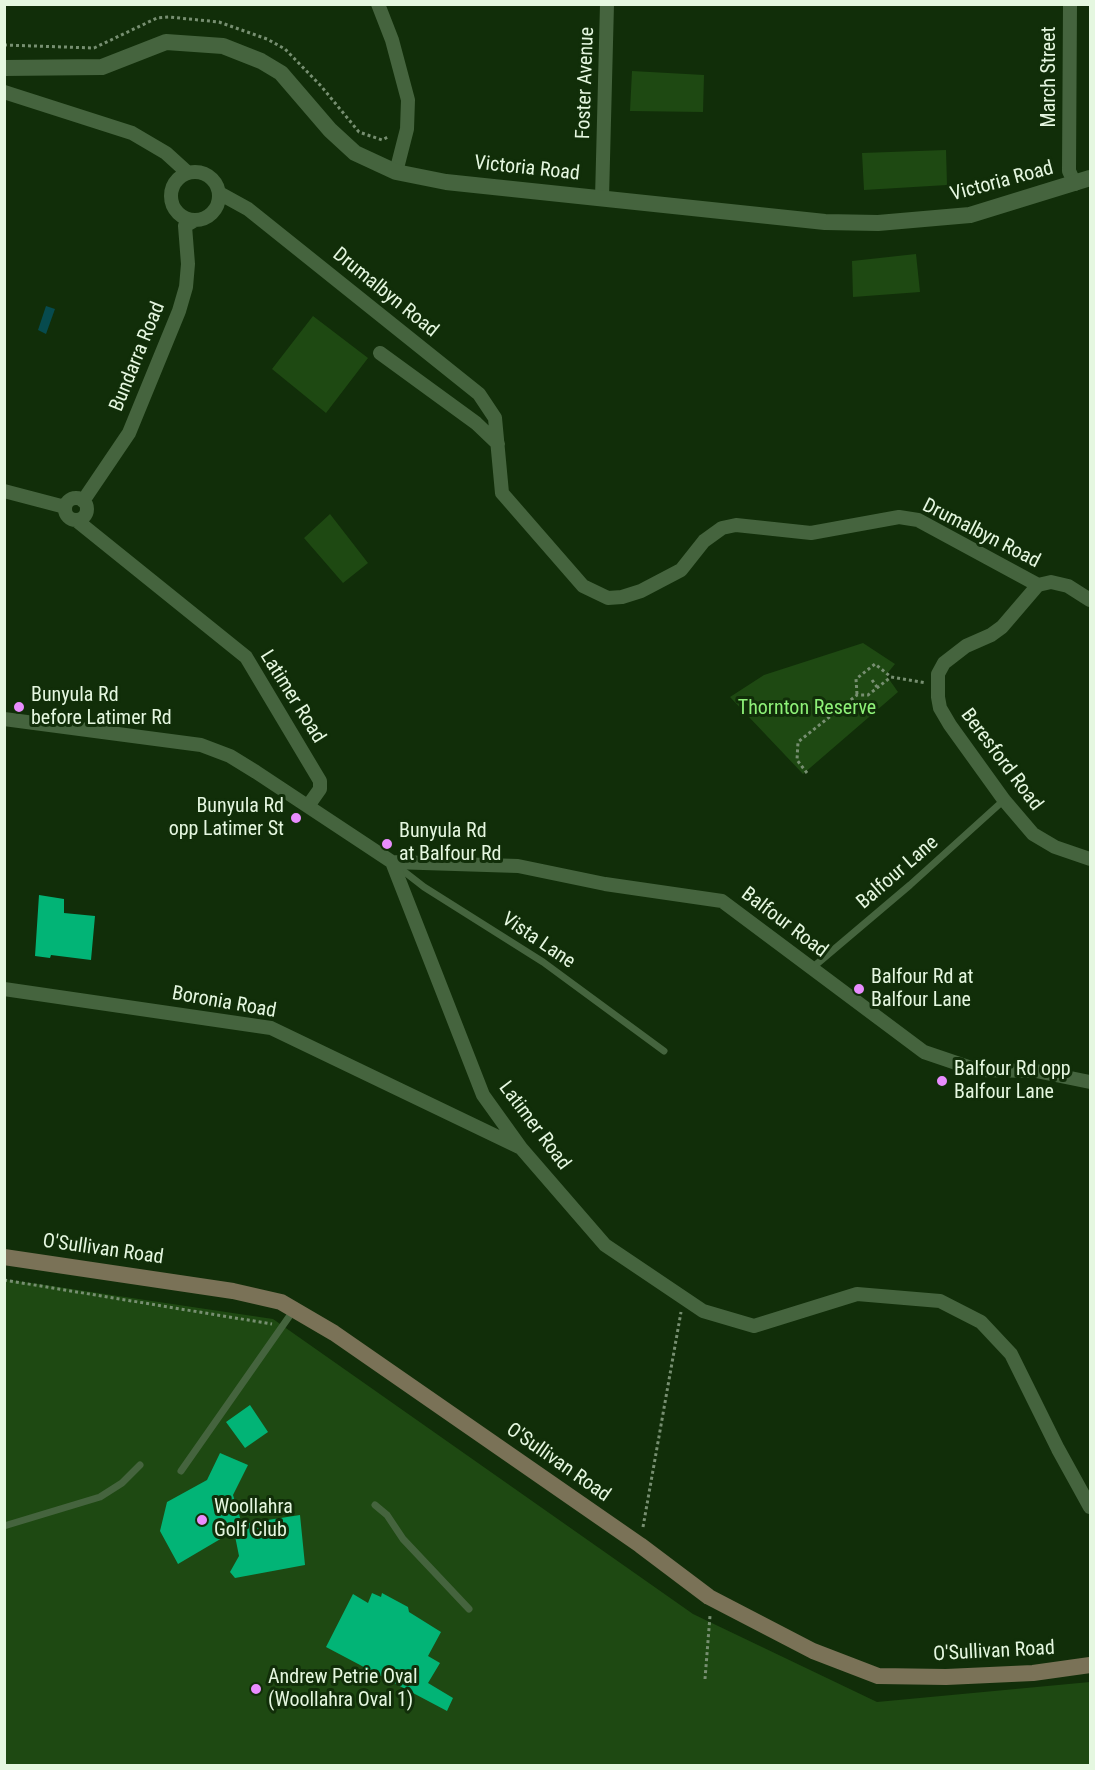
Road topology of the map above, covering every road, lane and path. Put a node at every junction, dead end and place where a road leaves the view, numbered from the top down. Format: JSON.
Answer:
{"nodes":[{"id":1,"x":378,"y":4,"type":"edge"},
{"id":2,"x":607,"y":4,"type":"edge"},
{"id":3,"x":1070,"y":4,"type":"edge"},
{"id":4,"x":4,"y":68,"type":"edge"},
{"id":5,"x":4,"y":92,"type":"edge"},
{"id":6,"x":396,"y":172,"type":"junction"},
{"id":7,"x":188,"y":173,"type":"junction"},
{"id":8,"x":1083,"y":181,"type":"edge"},
{"id":9,"x":219,"y":194,"type":"junction"},
{"id":10,"x":602,"y":198,"type":"junction"},
{"id":11,"x":195,"y":220,"type":"junction"},
{"id":12,"x":380,"y":353,"type":"dead end"},
{"id":13,"x":498,"y":444,"type":"junction"},
{"id":14,"x":4,"y":491,"type":"edge"},
{"id":15,"x":84,"y":501,"type":"junction"},
{"id":16,"x":65,"y":507,"type":"junction"},
{"id":17,"x":76,"y":520,"type":"junction"},
{"id":18,"x":1038,"y":585,"type":"junction"},
{"id":19,"x":1090,"y":600,"type":"edge"},
{"id":20,"x":891,"y":676,"type":"junction"},
{"id":21,"x":872,"y":680,"type":"dead end"},
{"id":22,"x":936,"y":685,"type":"junction"},
{"id":23,"x":877,"y":687,"type":"junction"},
{"id":24,"x":857,"y":695,"type":"junction"},
{"id":25,"x":4,"y":719,"type":"edge"},
{"id":26,"x":807,"y":773,"type":"dead end"},
{"id":27,"x":1004,"y":800,"type":"junction"},
{"id":28,"x":308,"y":806,"type":"junction"},
{"id":29,"x":1090,"y":860,"type":"edge"},
{"id":30,"x":392,"y":862,"type":"junction"},
{"id":31,"x":811,"y":969,"type":"junction"},
{"id":32,"x":4,"y":989,"type":"edge"},
{"id":33,"x":664,"y":1051,"type":"dead end"},
{"id":34,"x":1090,"y":1082,"type":"edge"},
{"id":35,"x":520,"y":1148,"type":"junction"},
{"id":36,"x":4,"y":1257,"type":"edge"},
{"id":37,"x":4,"y":1280,"type":"edge"},
{"id":38,"x":683,"y":1299,"type":"junction"},
{"id":39,"x":294,"y":1310,"type":"junction"},
{"id":40,"x":282,"y":1328,"type":"junction"},
{"id":41,"x":140,"y":1465,"type":"dead end"},
{"id":42,"x":181,"y":1471,"type":"dead end"},
{"id":43,"x":375,"y":1505,"type":"dead end"},
{"id":44,"x":1090,"y":1507,"type":"edge"},
{"id":45,"x":4,"y":1526,"type":"edge"},
{"id":46,"x":640,"y":1545,"type":"junction"},
{"id":47,"x":712,"y":1598,"type":"junction"},
{"id":48,"x":470,"y":1609,"type":"dead end"},
{"id":49,"x":1090,"y":1665,"type":"edge"},
{"id":50,"x":705,"y":1680,"type":"dead end"}],
"edges":[{"from":1,"to":6,"type":"street"},
{"from":2,"to":10,"type":"street","name":"Foster Avenue"},
{"from":3,"to":8,"type":"street","name":"March Street"},
{"from":4,"to":6,"type":"street","name":"Victoria Road"},
{"from":5,"to":7,"type":"street"},
{"from":6,"to":10,"type":"street","name":"Victoria Road"},
{"from":7,"to":9,"type":"street"},
{"from":7,"to":11,"type":"street"},
{"from":8,"to":10,"type":"street","name":"Victoria Road"},
{"from":9,"to":11,"type":"street"},
{"from":9,"to":13,"type":"street","name":"Drumalbyn Road"},
{"from":11,"to":15,"type":"street","name":"Bundarra Road"},
{"from":12,"to":13,"type":"street"},
{"from":13,"to":18,"type":"street","name":"Drumalbyn Road"},
{"from":14,"to":16,"type":"street"},
{"from":15,"to":16,"type":"street"},
{"from":15,"to":17,"type":"street"},
{"from":16,"to":17,"type":"street"},
{"from":17,"to":28,"type":"street","name":"Latimer Road"},
{"from":18,"to":19,"type":"street","name":"Drumalbyn Road"},
{"from":18,"to":22,"type":"street"},
{"from":20,"to":22,"type":"path"},
{"from":20,"to":23,"type":"path"},
{"from":20,"to":24,"type":"path"},
{"from":21,"to":23,"type":"path"},
{"from":22,"to":27,"type":"street","name":"Beresford Road"},
{"from":23,"to":24,"type":"path"},
{"from":24,"to":26,"type":"path"},
{"from":25,"to":28,"type":"street"},
{"from":27,"to":29,"type":"street","name":"Beresford Road"},
{"from":27,"to":31,"type":"lane","name":"Balfour Lane"},
{"from":28,"to":30,"type":"street"},
{"from":30,"to":31,"type":"street","name":"Balfour Road"},
{"from":30,"to":33,"type":"lane","name":"Vista Lane"},
{"from":30,"to":35,"type":"street","name":"Latimer Road"},
{"from":31,"to":34,"type":"street","name":"Balfour Road"},
{"from":32,"to":35,"type":"street","name":"Boronia Road"},
{"from":35,"to":38,"type":"street","name":"Latimer Road"},
{"from":36,"to":39,"type":"main road","name":"O'Sullivan Road"},
{"from":37,"to":40,"type":"path"},
{"from":38,"to":44,"type":"street","name":"Latimer Road"},
{"from":38,"to":46,"type":"path"},
{"from":39,"to":40,"type":"lane"},
{"from":39,"to":46,"type":"main road","name":"O'Sullivan Road"},
{"from":40,"to":42,"type":"lane"},
{"from":41,"to":45,"type":"lane"},
{"from":43,"to":48,"type":"lane"},
{"from":46,"to":47,"type":"main road","name":"O'Sullivan Road"},
{"from":47,"to":49,"type":"main road","name":"O'Sullivan Road"},
{"from":47,"to":50,"type":"path"}]}
